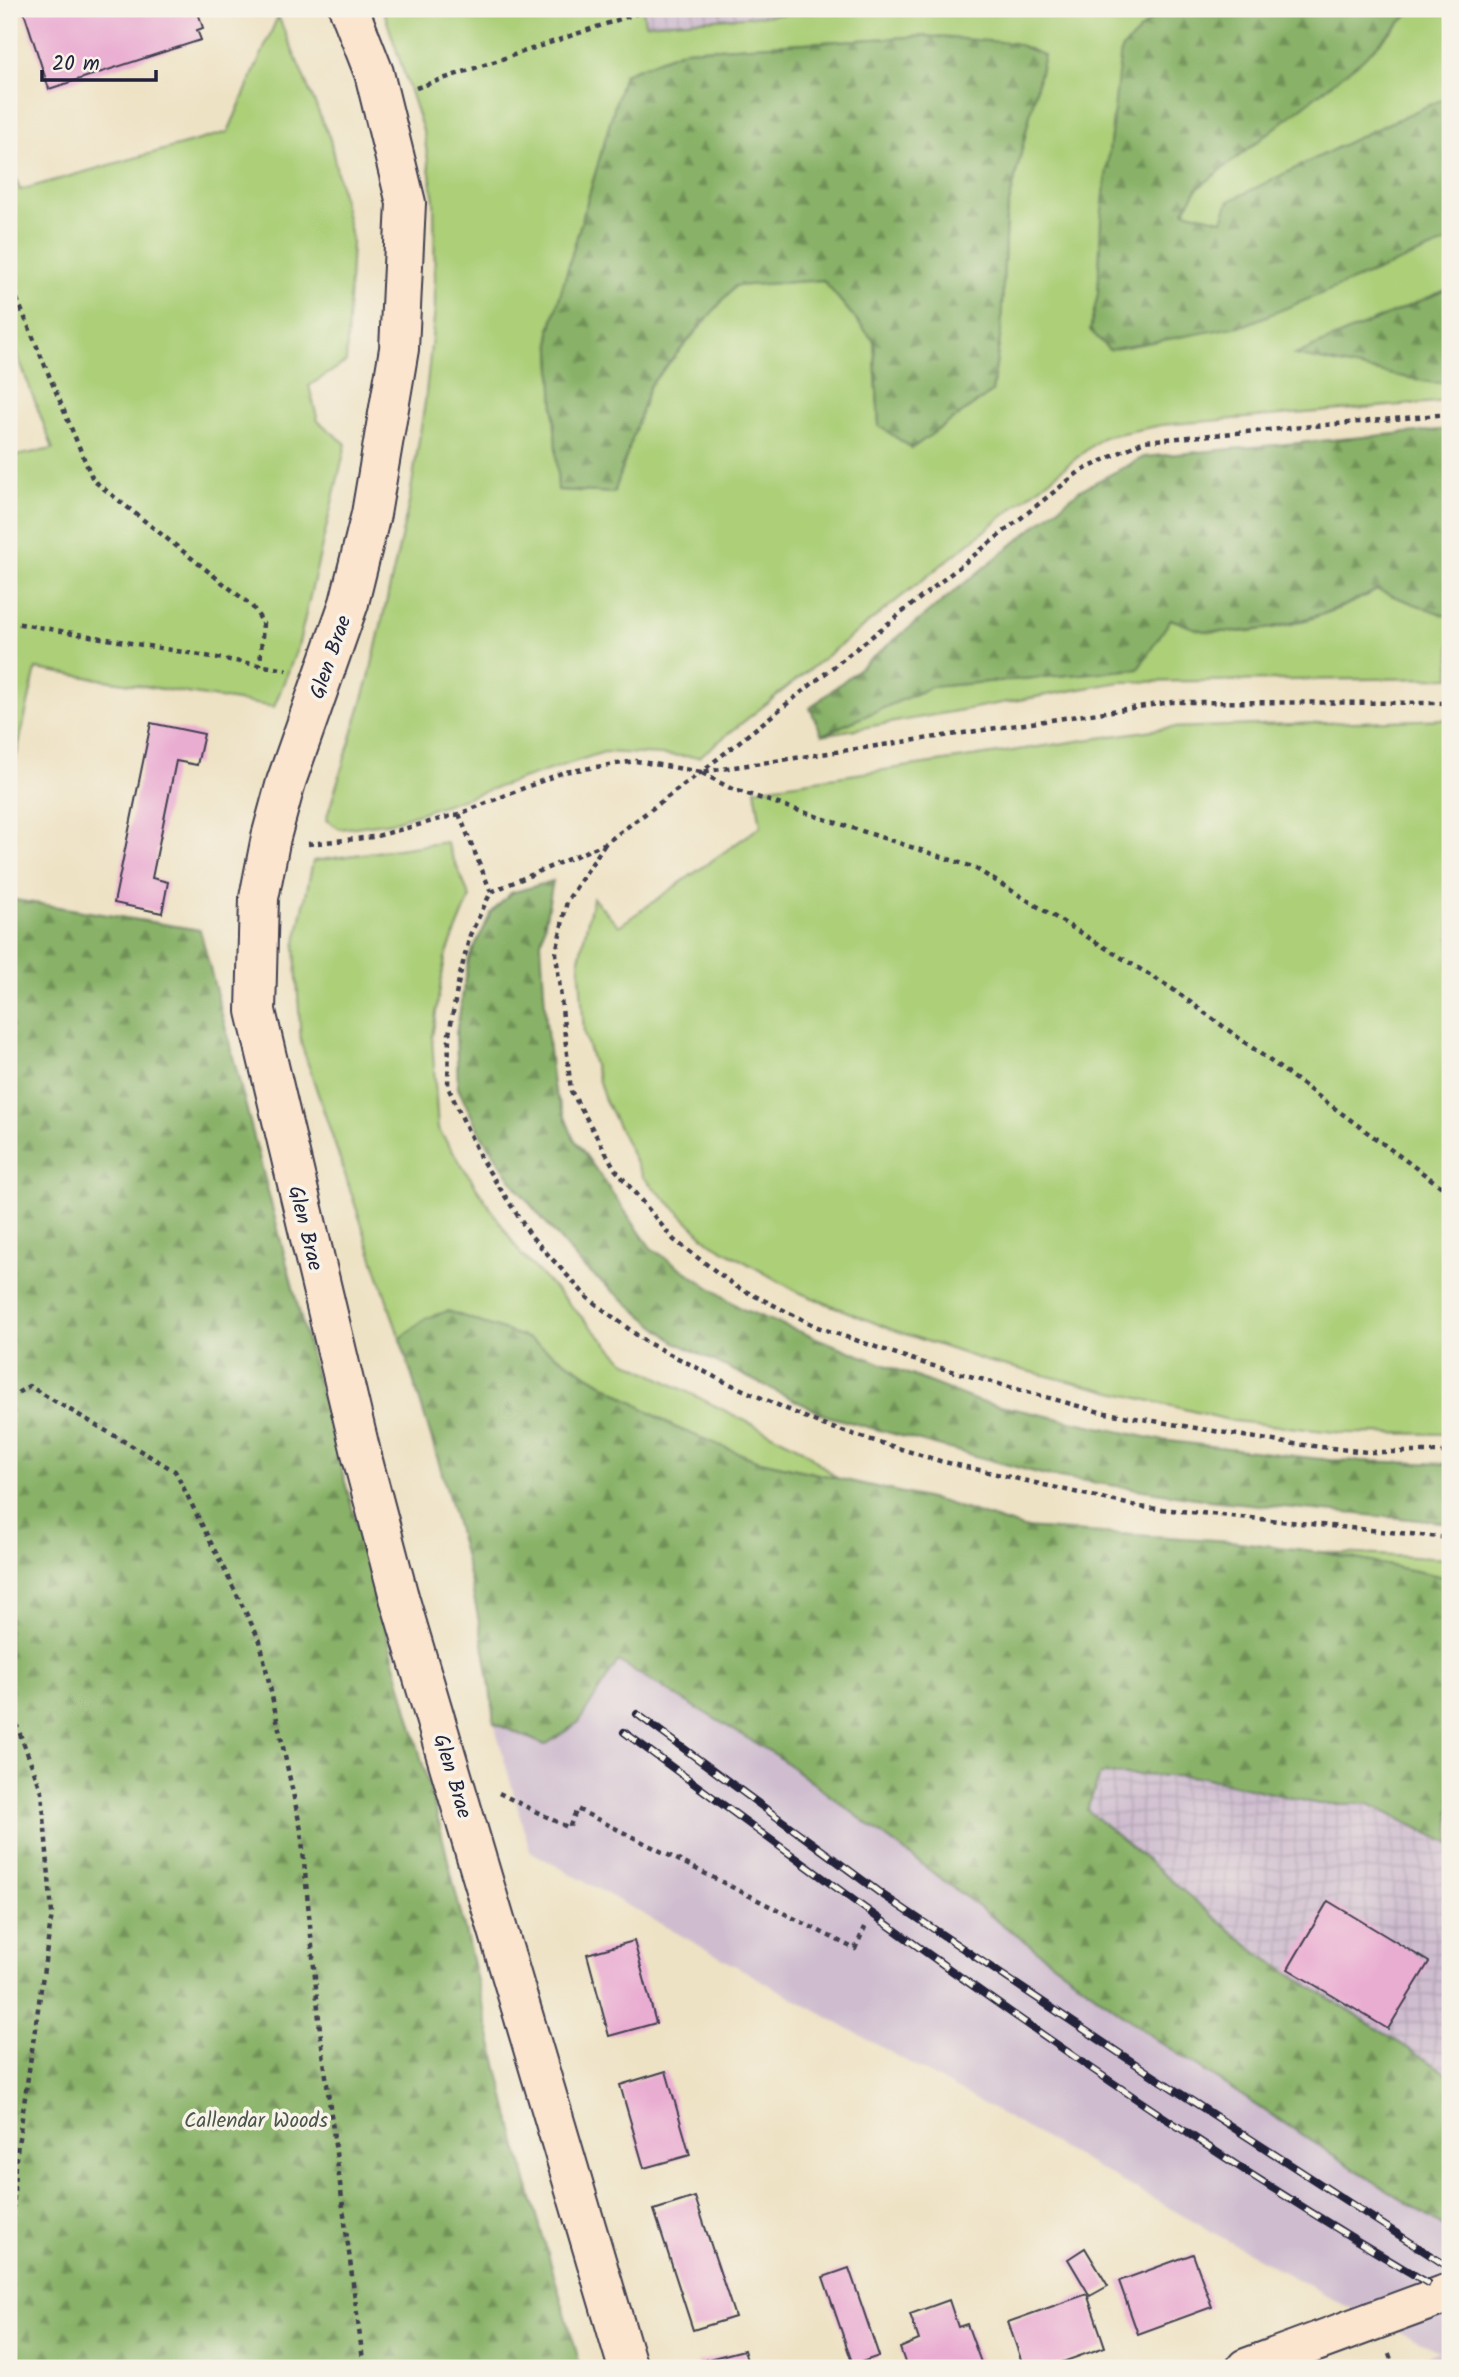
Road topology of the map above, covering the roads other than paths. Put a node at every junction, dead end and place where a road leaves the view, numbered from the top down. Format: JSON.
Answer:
{"nodes":[{"id":1,"x":349,"y":9,"type":"edge"},
{"id":2,"x":1448,"y":2294,"type":"edge"},
{"id":3,"x":628,"y":2368,"type":"edge"},
{"id":4,"x":1246,"y":2368,"type":"edge"}],
"edges":[{"from":1,"to":3,"type":"main road","name":"Glen Brae","bridge":true},
{"from":2,"to":4,"type":"main road"}]}
